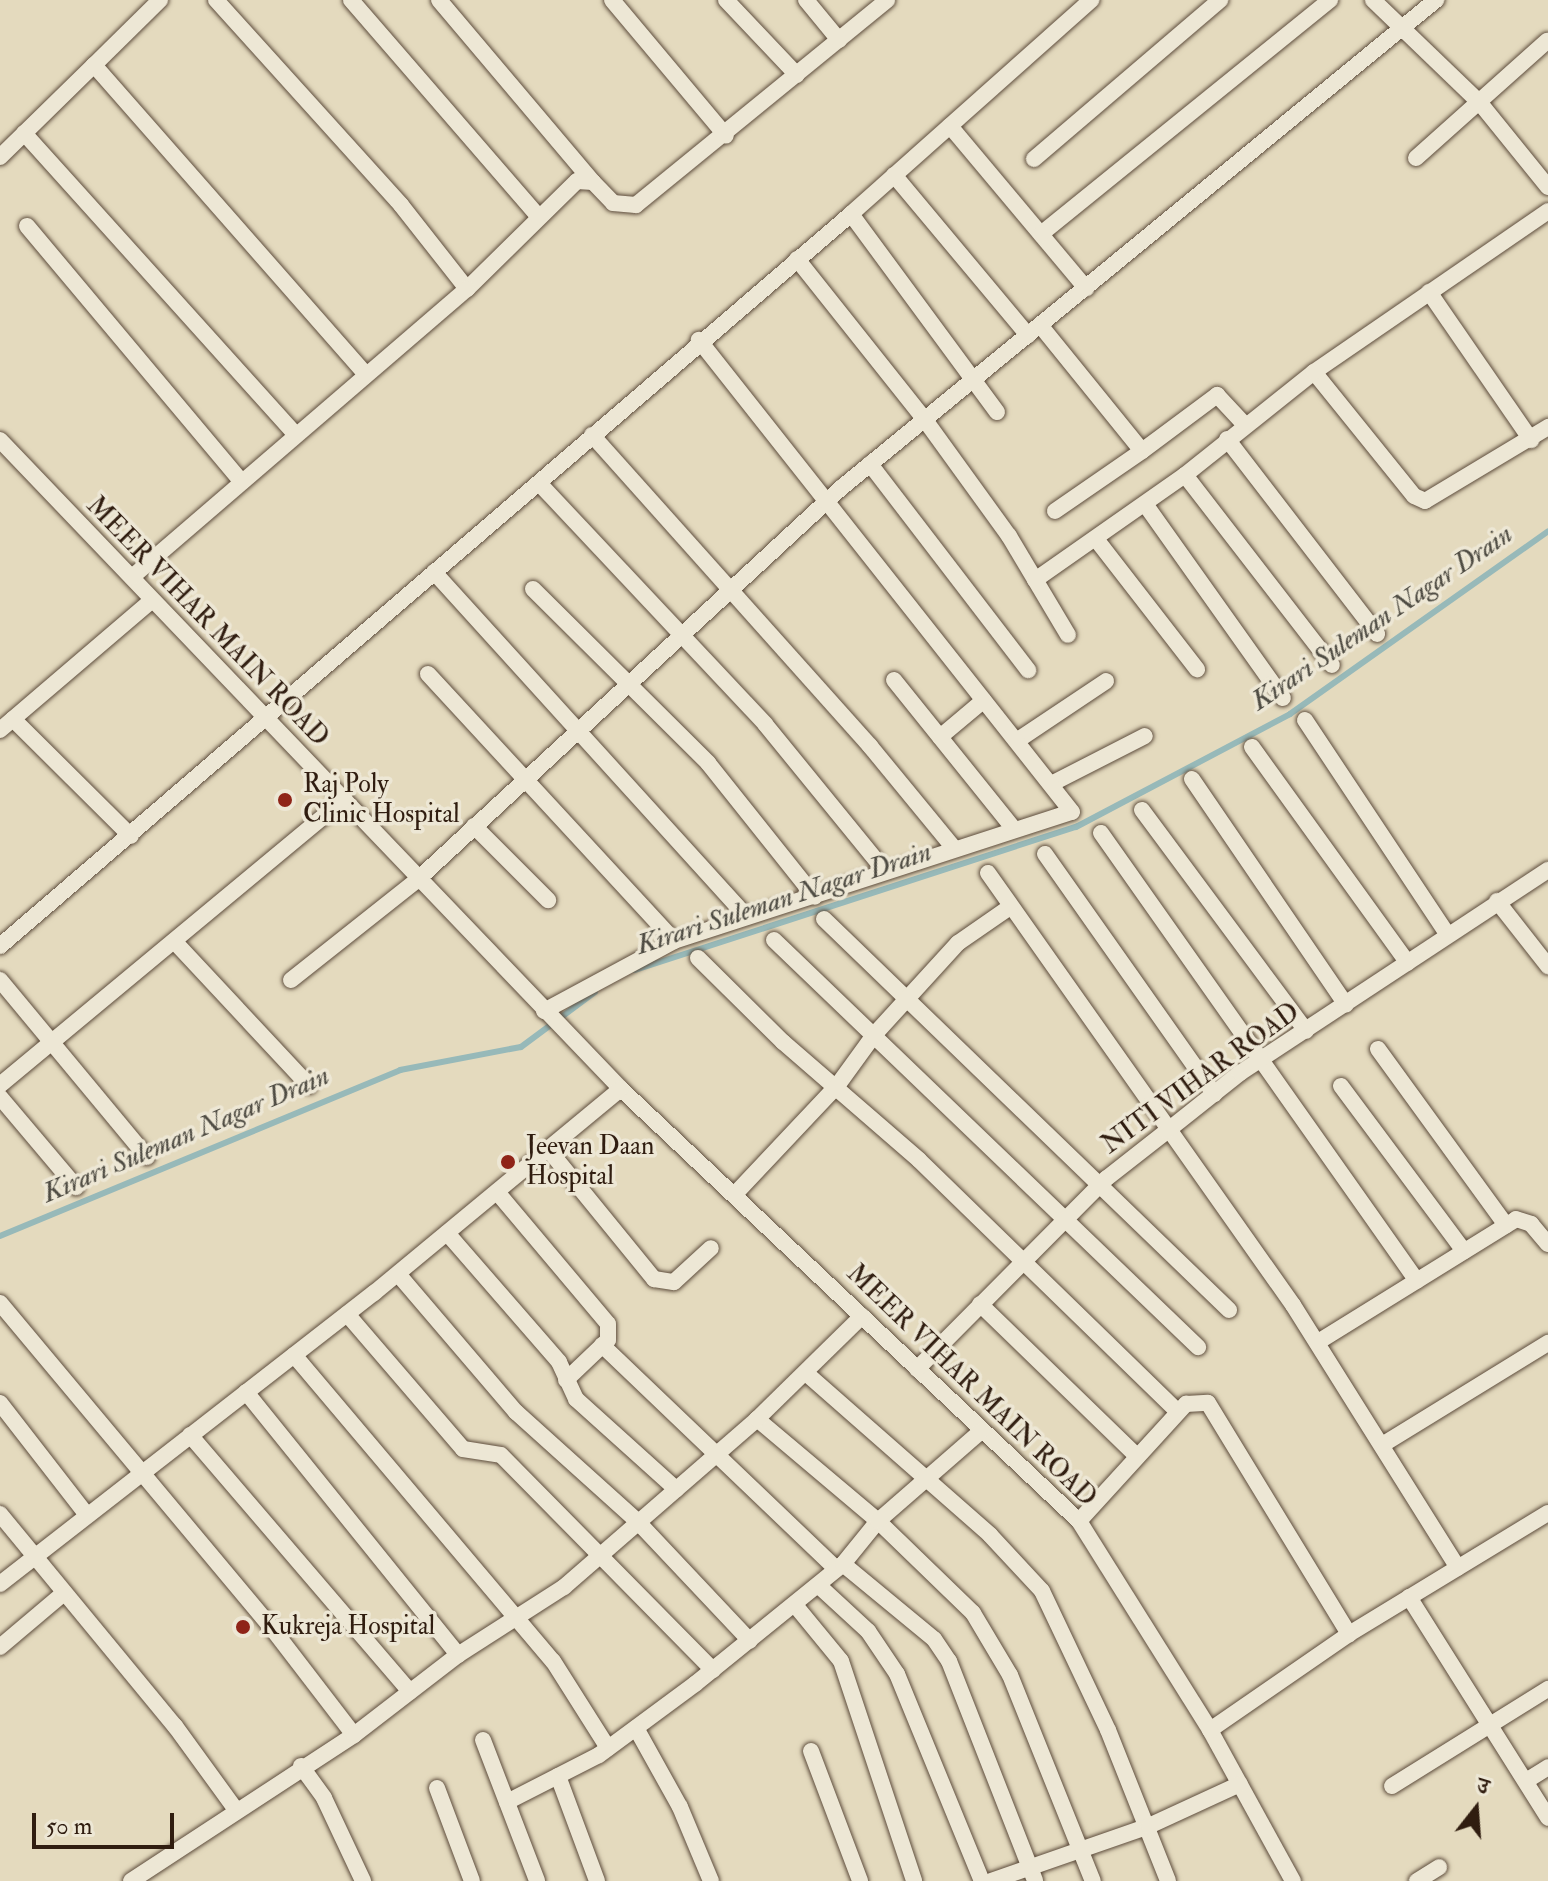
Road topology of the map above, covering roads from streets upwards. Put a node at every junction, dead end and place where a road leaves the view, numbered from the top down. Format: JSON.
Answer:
{"nodes":[{"id":1,"x":160,"y":0,"type":"edge"},
{"id":2,"x":216,"y":0,"type":"edge"},
{"id":3,"x":351,"y":0,"type":"edge"},
{"id":4,"x":439,"y":0,"type":"edge"},
{"id":5,"x":612,"y":0,"type":"edge"},
{"id":6,"x":726,"y":0,"type":"edge"},
{"id":7,"x":806,"y":0,"type":"edge"},
{"id":8,"x":887,"y":0,"type":"edge"},
{"id":9,"x":1091,"y":0,"type":"edge"},
{"id":10,"x":1220,"y":0,"type":"edge"},
{"id":11,"x":1330,"y":0,"type":"edge"},
{"id":12,"x":1373,"y":0,"type":"edge"},
{"id":13,"x":1436,"y":0,"type":"edge"},
{"id":14,"x":1402,"y":29,"type":"junction"},
{"id":15,"x":839,"y":40,"type":"junction"},
{"id":16,"x":1547,"y":41,"type":"edge"},
{"id":17,"x":94,"y":65,"type":"junction"},
{"id":18,"x":797,"y":75,"type":"junction"},
{"id":19,"x":1480,"y":103,"type":"junction"},
{"id":20,"x":950,"y":126,"type":"junction"},
{"id":21,"x":24,"y":133,"type":"junction"},
{"id":22,"x":726,"y":136,"type":"junction"},
{"id":23,"x":0,"y":157,"type":"edge"},
{"id":24,"x":1416,"y":158,"type":"dead end"},
{"id":25,"x":1034,"y":159,"type":"dead end"},
{"id":26,"x":894,"y":175,"type":"junction"},
{"id":27,"x":593,"y":182,"type":"junction"},
{"id":28,"x":1548,"y":187,"type":"edge"},
{"id":29,"x":1548,"y":211,"type":"edge"},
{"id":30,"x":851,"y":214,"type":"junction"},
{"id":31,"x":539,"y":217,"type":"junction"},
{"id":32,"x":27,"y":226,"type":"dead end"},
{"id":33,"x":1041,"y":234,"type":"junction"},
{"id":34,"x":797,"y":259,"type":"junction"},
{"id":35,"x":1086,"y":288,"type":"junction"},
{"id":36,"x":467,"y":289,"type":"junction"},
{"id":37,"x":1429,"y":292,"type":"junction"},
{"id":38,"x":1034,"y":330,"type":"junction"},
{"id":39,"x":699,"y":340,"type":"junction"},
{"id":40,"x":1314,"y":372,"type":"junction"},
{"id":41,"x":366,"y":375,"type":"junction"},
{"id":42,"x":976,"y":378,"type":"junction"},
{"id":43,"x":997,"y":412,"type":"dead end"},
{"id":44,"x":925,"y":420,"type":"junction"},
{"id":45,"x":1244,"y":424,"type":"junction"},
{"id":46,"x":1548,"y":427,"type":"edge"},
{"id":47,"x":296,"y":435,"type":"junction"},
{"id":48,"x":592,"y":435,"type":"junction"},
{"id":49,"x":1227,"y":439,"type":"junction"},
{"id":50,"x":0,"y":440,"type":"edge"},
{"id":51,"x":1531,"y":440,"type":"junction"},
{"id":52,"x":1142,"y":451,"type":"junction"},
{"id":53,"x":870,"y":464,"type":"junction"},
{"id":54,"x":1185,"y":475,"type":"junction"},
{"id":55,"x":242,"y":482,"type":"junction"},
{"id":56,"x":539,"y":483,"type":"junction"},
{"id":57,"x":828,"y":500,"type":"junction"},
{"id":58,"x":1145,"y":504,"type":"junction"},
{"id":59,"x":1055,"y":511,"type":"dead end"},
{"id":60,"x":1096,"y":539,"type":"junction"},
{"id":61,"x":434,"y":572,"type":"junction"},
{"id":62,"x":132,"y":577,"type":"junction"},
{"id":63,"x":1035,"y":580,"type":"junction"},
{"id":64,"x":730,"y":588,"type":"junction"},
{"id":65,"x":533,"y":589,"type":"dead end"},
{"id":66,"x":152,"y":600,"type":"junction"},
{"id":67,"x":679,"y":633,"type":"junction"},
{"id":68,"x":1377,"y":634,"type":"dead end"},
{"id":69,"x":1068,"y":635,"type":"dead end"},
{"id":70,"x":1332,"y":665,"type":"dead end"},
{"id":71,"x":1197,"y":669,"type":"dead end"},
{"id":72,"x":1028,"y":670,"type":"dead end"},
{"id":73,"x":428,"y":674,"type":"dead end"},
{"id":74,"x":894,"y":680,"type":"dead end"},
{"id":75,"x":1106,"y":681,"type":"dead end"},
{"id":76,"x":625,"y":682,"type":"junction"},
{"id":77,"x":1283,"y":698,"type":"dead end"},
{"id":78,"x":984,"y":700,"type":"junction"},
{"id":79,"x":264,"y":717,"type":"junction"},
{"id":80,"x":1305,"y":720,"type":"dead end"},
{"id":81,"x":6,"y":725,"type":"edge"},
{"id":82,"x":576,"y":728,"type":"junction"},
{"id":83,"x":1145,"y":736,"type":"dead end"},
{"id":84,"x":940,"y":737,"type":"junction"},
{"id":85,"x":1018,"y":740,"type":"junction"},
{"id":86,"x":1252,"y":747,"type":"dead end"},
{"id":87,"x":525,"y":777,"type":"junction"},
{"id":88,"x":1192,"y":779,"type":"dead end"},
{"id":89,"x":1053,"y":783,"type":"junction"},
{"id":90,"x":345,"y":799,"type":"junction"},
{"id":91,"x":1142,"y":810,"type":"dead end"},
{"id":92,"x":474,"y":826,"type":"junction"},
{"id":93,"x":1014,"y":829,"type":"junction"},
{"id":94,"x":1101,"y":833,"type":"dead end"},
{"id":95,"x":131,"y":836,"type":"junction"},
{"id":96,"x":953,"y":847,"type":"junction"},
{"id":97,"x":1045,"y":854,"type":"dead end"},
{"id":98,"x":1548,"y":870,"type":"edge"},
{"id":99,"x":885,"y":871,"type":"junction"},
{"id":100,"x":988,"y":873,"type":"dead end"},
{"id":101,"x":416,"y":881,"type":"junction"},
{"id":102,"x":815,"y":897,"type":"junction"},
{"id":103,"x":548,"y":900,"type":"dead end"},
{"id":104,"x":1497,"y":901,"type":"junction"},
{"id":105,"x":1010,"y":907,"type":"junction"},
{"id":106,"x":746,"y":916,"type":"junction"},
{"id":107,"x":824,"y":919,"type":"dead end"},
{"id":108,"x":1448,"y":935,"type":"junction"},
{"id":109,"x":774,"y":940,"type":"dead end"},
{"id":110,"x":2,"y":941,"type":"edge"},
{"id":111,"x":174,"y":941,"type":"junction"},
{"id":112,"x":674,"y":941,"type":"junction"},
{"id":113,"x":698,"y":958,"type":"dead end"},
{"id":114,"x":1408,"y":963,"type":"junction"},
{"id":115,"x":1548,"y":966,"type":"edge"},
{"id":116,"x":0,"y":980,"type":"edge"},
{"id":117,"x":291,"y":980,"type":"dead end"},
{"id":118,"x":906,"y":1000,"type":"junction"},
{"id":119,"x":1346,"y":1005,"type":"junction"},
{"id":120,"x":546,"y":1013,"type":"junction"},
{"id":121,"x":1306,"y":1031,"type":"junction"},
{"id":122,"x":874,"y":1035,"type":"junction"},
{"id":123,"x":49,"y":1045,"type":"junction"},
{"id":124,"x":1378,"y":1049,"type":"dead end"},
{"id":125,"x":1261,"y":1060,"type":"junction"},
{"id":126,"x":0,"y":1085,"type":"edge"},
{"id":127,"x":309,"y":1086,"type":"dead end"},
{"id":128,"x":837,"y":1086,"type":"junction"},
{"id":129,"x":1341,"y":1086,"type":"dead end"},
{"id":130,"x":621,"y":1089,"type":"junction"},
{"id":131,"x":1214,"y":1094,"type":"junction"},
{"id":132,"x":0,"y":1097,"type":"edge"},
{"id":133,"x":1167,"y":1131,"type":"junction"},
{"id":134,"x":548,"y":1149,"type":"junction"},
{"id":135,"x":147,"y":1157,"type":"dead end"},
{"id":136,"x":1103,"y":1183,"type":"junction"},
{"id":137,"x":76,"y":1187,"type":"dead end"},
{"id":138,"x":497,"y":1192,"type":"junction"},
{"id":139,"x":736,"y":1193,"type":"junction"},
{"id":140,"x":1068,"y":1217,"type":"junction"},
{"id":141,"x":1506,"y":1225,"type":"junction"},
{"id":142,"x":447,"y":1233,"type":"junction"},
{"id":143,"x":1548,"y":1244,"type":"edge"},
{"id":144,"x":711,"y":1248,"type":"dead end"},
{"id":145,"x":1464,"y":1251,"type":"junction"},
{"id":146,"x":1021,"y":1263,"type":"junction"},
{"id":147,"x":398,"y":1274,"type":"junction"},
{"id":148,"x":1417,"y":1281,"type":"junction"},
{"id":149,"x":0,"y":1303,"type":"edge"},
{"id":150,"x":980,"y":1304,"type":"junction"},
{"id":151,"x":1229,"y":1310,"type":"dead end"},
{"id":152,"x":347,"y":1314,"type":"junction"},
{"id":153,"x":862,"y":1316,"type":"junction"},
{"id":154,"x":1318,"y":1342,"type":"junction"},
{"id":155,"x":1548,"y":1343,"type":"edge"},
{"id":156,"x":602,"y":1345,"type":"junction"},
{"id":157,"x":1198,"y":1347,"type":"dead end"},
{"id":158,"x":294,"y":1355,"type":"junction"},
{"id":159,"x":917,"y":1369,"type":"junction"},
{"id":160,"x":807,"y":1374,"type":"junction"},
{"id":161,"x":566,"y":1380,"type":"junction"},
{"id":162,"x":246,"y":1392,"type":"junction"},
{"id":163,"x":0,"y":1403,"type":"edge"},
{"id":164,"x":1178,"y":1412,"type":"junction"},
{"id":165,"x":757,"y":1419,"type":"junction"},
{"id":166,"x":981,"y":1431,"type":"junction"},
{"id":167,"x":190,"y":1435,"type":"junction"},
{"id":168,"x":1382,"y":1445,"type":"junction"},
{"id":169,"x":716,"y":1455,"type":"junction"},
{"id":170,"x":1137,"y":1456,"type":"junction"},
{"id":171,"x":140,"y":1474,"type":"junction"},
{"id":172,"x":927,"y":1480,"type":"junction"},
{"id":173,"x":676,"y":1489,"type":"junction"},
{"id":174,"x":1548,"y":1513,"type":"edge"},
{"id":175,"x":0,"y":1514,"type":"edge"},
{"id":176,"x":87,"y":1515,"type":"junction"},
{"id":177,"x":878,"y":1521,"type":"junction"},
{"id":178,"x":1079,"y":1521,"type":"junction"},
{"id":179,"x":638,"y":1522,"type":"junction"},
{"id":180,"x":34,"y":1557,"type":"junction"},
{"id":181,"x":598,"y":1557,"type":"junction"},
{"id":182,"x":840,"y":1567,"type":"junction"},
{"id":183,"x":1458,"y":1568,"type":"junction"},
{"id":184,"x":0,"y":1584,"type":"edge"},
{"id":185,"x":818,"y":1585,"type":"junction"},
{"id":186,"x":64,"y":1593,"type":"junction"},
{"id":187,"x":1409,"y":1597,"type":"junction"},
{"id":188,"x":795,"y":1605,"type":"junction"},
{"id":189,"x":517,"y":1617,"type":"junction"},
{"id":190,"x":1349,"y":1634,"type":"junction"},
{"id":191,"x":750,"y":1641,"type":"junction"},
{"id":192,"x":0,"y":1647,"type":"edge"},
{"id":193,"x":458,"y":1655,"type":"junction"},
{"id":194,"x":713,"y":1670,"type":"junction"},
{"id":195,"x":1548,"y":1689,"type":"edge"},
{"id":196,"x":410,"y":1692,"type":"junction"},
{"id":197,"x":1492,"y":1725,"type":"junction"},
{"id":198,"x":636,"y":1728,"type":"junction"},
{"id":199,"x":1210,"y":1730,"type":"junction"},
{"id":200,"x":354,"y":1735,"type":"junction"},
{"id":201,"x":483,"y":1740,"type":"dead end"},
{"id":202,"x":608,"y":1748,"type":"junction"},
{"id":203,"x":811,"y":1751,"type":"dead end"},
{"id":204,"x":301,"y":1766,"type":"junction"},
{"id":205,"x":1548,"y":1767,"type":"edge"},
{"id":206,"x":558,"y":1776,"type":"junction"},
{"id":207,"x":1526,"y":1781,"type":"junction"},
{"id":208,"x":1240,"y":1784,"type":"junction"},
{"id":209,"x":1392,"y":1786,"type":"dead end"},
{"id":210,"x":437,"y":1788,"type":"dead end"},
{"id":211,"x":507,"y":1802,"type":"junction"},
{"id":212,"x":236,"y":1810,"type":"junction"},
{"id":213,"x":1548,"y":1818,"type":"edge"},
{"id":214,"x":1149,"y":1826,"type":"junction"},
{"id":215,"x":1080,"y":1850,"type":"junction"},
{"id":216,"x":1439,"y":1867,"type":"dead end"},
{"id":217,"x":1032,"y":1874,"type":"edge"},
{"id":218,"x":131,"y":1881,"type":"edge"},
{"id":219,"x":363,"y":1881,"type":"edge"},
{"id":220,"x":472,"y":1881,"type":"edge"},
{"id":221,"x":537,"y":1881,"type":"edge"},
{"id":222,"x":597,"y":1881,"type":"edge"},
{"id":223,"x":711,"y":1881,"type":"edge"},
{"id":224,"x":860,"y":1881,"type":"edge"},
{"id":225,"x":914,"y":1881,"type":"edge"},
{"id":226,"x":982,"y":1881,"type":"edge"},
{"id":227,"x":991,"y":1881,"type":"edge"},
{"id":228,"x":1093,"y":1881,"type":"edge"},
{"id":229,"x":1168,"y":1881,"type":"edge"},
{"id":230,"x":1293,"y":1881,"type":"edge"},
{"id":231,"x":1417,"y":1881,"type":"edge"}],
"edges":[{"from":1,"to":17,"type":"street"},
{"from":2,"to":36,"type":"street"},
{"from":3,"to":31,"type":"street"},
{"from":4,"to":27,"type":"street"},
{"from":5,"to":22,"type":"street"},
{"from":6,"to":18,"type":"street"},
{"from":7,"to":15,"type":"street"},
{"from":8,"to":15,"type":"street"},
{"from":9,"to":20,"type":"street"},
{"from":10,"to":25,"type":"street"},
{"from":11,"to":33,"type":"street"},
{"from":12,"to":14,"type":"street"},
{"from":13,"to":14,"type":"street"},
{"from":14,"to":19,"type":"street"},
{"from":14,"to":35,"type":"street"},
{"from":15,"to":18,"type":"street"},
{"from":16,"to":19,"type":"street"},
{"from":17,"to":21,"type":"street"},
{"from":17,"to":41,"type":"street"},
{"from":18,"to":22,"type":"street"},
{"from":19,"to":24,"type":"street"},
{"from":19,"to":28,"type":"street"},
{"from":20,"to":26,"type":"street"},
{"from":20,"to":33,"type":"street"},
{"from":21,"to":23,"type":"street"},
{"from":21,"to":47,"type":"street"},
{"from":22,"to":27,"type":"street"},
{"from":26,"to":30,"type":"street"},
{"from":26,"to":38,"type":"street"},
{"from":27,"to":31,"type":"street"},
{"from":29,"to":37,"type":"street"},
{"from":30,"to":34,"type":"street"},
{"from":30,"to":42,"type":"street"},
{"from":31,"to":36,"type":"street"},
{"from":32,"to":55,"type":"street"},
{"from":33,"to":35,"type":"street"},
{"from":34,"to":39,"type":"street"},
{"from":34,"to":44,"type":"street"},
{"from":35,"to":38,"type":"street"},
{"from":36,"to":41,"type":"street"},
{"from":37,"to":40,"type":"street"},
{"from":37,"to":51,"type":"street"},
{"from":38,"to":42,"type":"street"},
{"from":38,"to":52,"type":"street"},
{"from":39,"to":48,"type":"street"},
{"from":39,"to":57,"type":"street"},
{"from":40,"to":45,"type":"street"},
{"from":40,"to":51,"type":"street"},
{"from":41,"to":47,"type":"street"},
{"from":42,"to":43,"type":"street"},
{"from":42,"to":44,"type":"street"},
{"from":44,"to":53,"type":"street"},
{"from":44,"to":63,"type":"street"},
{"from":45,"to":49,"type":"street"},
{"from":45,"to":52,"type":"street"},
{"from":46,"to":51,"type":"street"},
{"from":47,"to":55,"type":"street"},
{"from":48,"to":56,"type":"street"},
{"from":48,"to":64,"type":"street"},
{"from":49,"to":54,"type":"street"},
{"from":49,"to":68,"type":"street"},
{"from":50,"to":62,"type":"street","name":"MEER VIHAR MAIN ROAD"},
{"from":52,"to":59,"type":"street"},
{"from":53,"to":57,"type":"street"},
{"from":53,"to":72,"type":"street"},
{"from":54,"to":58,"type":"street"},
{"from":54,"to":70,"type":"street"},
{"from":55,"to":62,"type":"street"},
{"from":56,"to":61,"type":"street"},
{"from":56,"to":67,"type":"street"},
{"from":57,"to":64,"type":"street"},
{"from":57,"to":78,"type":"street"},
{"from":58,"to":60,"type":"street"},
{"from":58,"to":77,"type":"street"},
{"from":60,"to":63,"type":"street"},
{"from":60,"to":71,"type":"street"},
{"from":61,"to":79,"type":"street"},
{"from":61,"to":82,"type":"street"},
{"from":62,"to":66,"type":"street","name":"MEER VIHAR MAIN ROAD"},
{"from":63,"to":69,"type":"street"},
{"from":64,"to":67,"type":"street"},
{"from":64,"to":96,"type":"street"},
{"from":65,"to":76,"type":"street"},
{"from":66,"to":79,"type":"street","name":"MEER VIHAR MAIN ROAD"},
{"from":66,"to":81,"type":"street"},
{"from":67,"to":76,"type":"street"},
{"from":67,"to":99,"type":"street"},
{"from":73,"to":87,"type":"street"},
{"from":74,"to":84,"type":"street"},
{"from":75,"to":85,"type":"street"},
{"from":76,"to":82,"type":"street"},
{"from":76,"to":102,"type":"street"},
{"from":78,"to":84,"type":"street"},
{"from":78,"to":85,"type":"street"},
{"from":79,"to":90,"type":"street","name":"MEER VIHAR MAIN ROAD"},
{"from":79,"to":95,"type":"street"},
{"from":80,"to":108,"type":"street"},
{"from":81,"to":95,"type":"street"},
{"from":82,"to":87,"type":"street"},
{"from":82,"to":106,"type":"street"},
{"from":83,"to":89,"type":"street"},
{"from":84,"to":93,"type":"street"},
{"from":85,"to":89,"type":"street"},
{"from":86,"to":114,"type":"street"},
{"from":87,"to":92,"type":"street"},
{"from":87,"to":112,"type":"street"},
{"from":88,"to":119,"type":"street"},
{"from":89,"to":93,"type":"street"},
{"from":90,"to":101,"type":"street","name":"MEER VIHAR MAIN ROAD"},
{"from":90,"to":111,"type":"street"},
{"from":91,"to":121,"type":"street"},
{"from":92,"to":101,"type":"street"},
{"from":92,"to":103,"type":"street"},
{"from":93,"to":96,"type":"street"},
{"from":94,"to":125,"type":"street"},
{"from":95,"to":110,"type":"street"},
{"from":96,"to":99,"type":"street"},
{"from":97,"to":131,"type":"street"},
{"from":98,"to":104,"type":"street","name":"NITI VIHAR ROAD"},
{"from":99,"to":102,"type":"street"},
{"from":100,"to":105,"type":"street"},
{"from":101,"to":117,"type":"street"},
{"from":101,"to":120,"type":"street","name":"MEER VIHAR MAIN ROAD"},
{"from":102,"to":106,"type":"street"},
{"from":104,"to":108,"type":"street","name":"NITI VIHAR ROAD"},
{"from":104,"to":115,"type":"street"},
{"from":105,"to":118,"type":"street"},
{"from":105,"to":133,"type":"street"},
{"from":106,"to":112,"type":"street"},
{"from":107,"to":118,"type":"street"},
{"from":108,"to":114,"type":"street","name":"NITI VIHAR ROAD"},
{"from":109,"to":122,"type":"street"},
{"from":111,"to":123,"type":"street"},
{"from":111,"to":127,"type":"street"},
{"from":112,"to":120,"type":"street"},
{"from":113,"to":128,"type":"street"},
{"from":114,"to":119,"type":"street","name":"NITI VIHAR ROAD"},
{"from":116,"to":123,"type":"street"},
{"from":118,"to":122,"type":"street"},
{"from":118,"to":136,"type":"street"},
{"from":119,"to":121,"type":"street","name":"NITI VIHAR ROAD"},
{"from":120,"to":130,"type":"street","name":"MEER VIHAR MAIN ROAD"},
{"from":121,"to":125,"type":"street","name":"NITI VIHAR ROAD"},
{"from":122,"to":128,"type":"street"},
{"from":122,"to":140,"type":"street"},
{"from":123,"to":126,"type":"street"},
{"from":123,"to":135,"type":"street"},
{"from":124,"to":141,"type":"street"},
{"from":125,"to":131,"type":"street","name":"NITI VIHAR ROAD"},
{"from":125,"to":148,"type":"street"},
{"from":128,"to":139,"type":"street"},
{"from":128,"to":146,"type":"street"},
{"from":129,"to":145,"type":"street"},
{"from":130,"to":134,"type":"street"},
{"from":130,"to":139,"type":"street","name":"MEER VIHAR MAIN ROAD"},
{"from":131,"to":133,"type":"street","name":"NITI VIHAR ROAD"},
{"from":132,"to":137,"type":"street"},
{"from":133,"to":136,"type":"street","name":"NITI VIHAR ROAD"},
{"from":133,"to":154,"type":"street"},
{"from":134,"to":138,"type":"street"},
{"from":134,"to":144,"type":"street"},
{"from":136,"to":140,"type":"street","name":"NITI VIHAR ROAD"},
{"from":136,"to":151,"type":"street"},
{"from":138,"to":142,"type":"street"},
{"from":138,"to":156,"type":"street"},
{"from":139,"to":153,"type":"street","name":"MEER VIHAR MAIN ROAD"},
{"from":140,"to":146,"type":"street","name":"NITI VIHAR ROAD"},
{"from":140,"to":157,"type":"street"},
{"from":141,"to":143,"type":"street"},
{"from":141,"to":145,"type":"street"},
{"from":142,"to":147,"type":"street"},
{"from":142,"to":161,"type":"street"},
{"from":145,"to":148,"type":"street"},
{"from":146,"to":150,"type":"street","name":"NITI VIHAR ROAD"},
{"from":146,"to":164,"type":"street"},
{"from":147,"to":152,"type":"street"},
{"from":147,"to":179,"type":"street"},
{"from":148,"to":154,"type":"street"},
{"from":149,"to":171,"type":"street"},
{"from":150,"to":159,"type":"street","name":"NITI VIHAR ROAD"},
{"from":150,"to":170,"type":"street"},
{"from":152,"to":158,"type":"street"},
{"from":152,"to":181,"type":"street"},
{"from":153,"to":159,"type":"street","name":"MEER VIHAR MAIN ROAD"},
{"from":153,"to":160,"type":"street"},
{"from":154,"to":168,"type":"street"},
{"from":155,"to":168,"type":"street"},
{"from":156,"to":161,"type":"street"},
{"from":156,"to":169,"type":"street"},
{"from":158,"to":162,"type":"street"},
{"from":158,"to":189,"type":"street"},
{"from":159,"to":166,"type":"street","name":"MEER VIHAR MAIN ROAD"},
{"from":160,"to":165,"type":"street"},
{"from":160,"to":172,"type":"street"},
{"from":161,"to":173,"type":"street"},
{"from":162,"to":167,"type":"street"},
{"from":162,"to":193,"type":"street"},
{"from":163,"to":176,"type":"street"},
{"from":164,"to":170,"type":"street"},
{"from":164,"to":190,"type":"street"},
{"from":165,"to":169,"type":"street"},
{"from":165,"to":177,"type":"street"},
{"from":166,"to":172,"type":"street"},
{"from":166,"to":178,"type":"street","name":"MEER VIHAR MAIN ROAD"},
{"from":167,"to":171,"type":"street"},
{"from":167,"to":196,"type":"street"},
{"from":168,"to":183,"type":"street"},
{"from":169,"to":173,"type":"street"},
{"from":169,"to":182,"type":"street"},
{"from":170,"to":178,"type":"street"},
{"from":171,"to":176,"type":"street"},
{"from":171,"to":200,"type":"street"},
{"from":172,"to":177,"type":"street"},
{"from":172,"to":214,"type":"street"},
{"from":173,"to":179,"type":"street"},
{"from":174,"to":183,"type":"street"},
{"from":175,"to":180,"type":"street"},
{"from":176,"to":180,"type":"street"},
{"from":177,"to":182,"type":"street"},
{"from":177,"to":215,"type":"street"},
{"from":178,"to":199,"type":"street","name":"MEER VIHAR MAIN ROAD"},
{"from":179,"to":181,"type":"street"},
{"from":179,"to":191,"type":"street"},
{"from":180,"to":184,"type":"street"},
{"from":180,"to":186,"type":"street"},
{"from":181,"to":189,"type":"street"},
{"from":181,"to":194,"type":"street"},
{"from":182,"to":185,"type":"street"},
{"from":182,"to":217,"type":"street"},
{"from":183,"to":187,"type":"street"},
{"from":185,"to":188,"type":"street"},
{"from":185,"to":226,"type":"street"},
{"from":186,"to":192,"type":"street"},
{"from":186,"to":212,"type":"street"},
{"from":187,"to":190,"type":"street"},
{"from":187,"to":197,"type":"street"},
{"from":188,"to":191,"type":"street"},
{"from":188,"to":225,"type":"street"},
{"from":189,"to":193,"type":"street"},
{"from":189,"to":202,"type":"street"},
{"from":190,"to":199,"type":"street"},
{"from":191,"to":194,"type":"street"},
{"from":193,"to":196,"type":"street"},
{"from":194,"to":198,"type":"street"},
{"from":195,"to":197,"type":"street"},
{"from":196,"to":200,"type":"street"},
{"from":197,"to":207,"type":"street"},
{"from":197,"to":209,"type":"street"},
{"from":198,"to":202,"type":"street"},
{"from":198,"to":223,"type":"street"},
{"from":199,"to":208,"type":"street","name":"MEER VIHAR MAIN ROAD"},
{"from":200,"to":204,"type":"street"},
{"from":201,"to":211,"type":"street"},
{"from":202,"to":206,"type":"street"},
{"from":203,"to":224,"type":"street"},
{"from":204,"to":212,"type":"street"},
{"from":204,"to":219,"type":"street"},
{"from":205,"to":207,"type":"street"},
{"from":206,"to":211,"type":"street"},
{"from":206,"to":222,"type":"street"},
{"from":207,"to":213,"type":"street"},
{"from":208,"to":214,"type":"street"},
{"from":208,"to":230,"type":"street","name":"MEER VIHAR MAIN ROAD"},
{"from":210,"to":220,"type":"street"},
{"from":211,"to":221,"type":"street"},
{"from":212,"to":218,"type":"street"},
{"from":214,"to":215,"type":"street"},
{"from":214,"to":229,"type":"street"},
{"from":215,"to":217,"type":"street"},
{"from":215,"to":228,"type":"street"},
{"from":216,"to":231,"type":"street"},
{"from":217,"to":227,"type":"street"}]}
